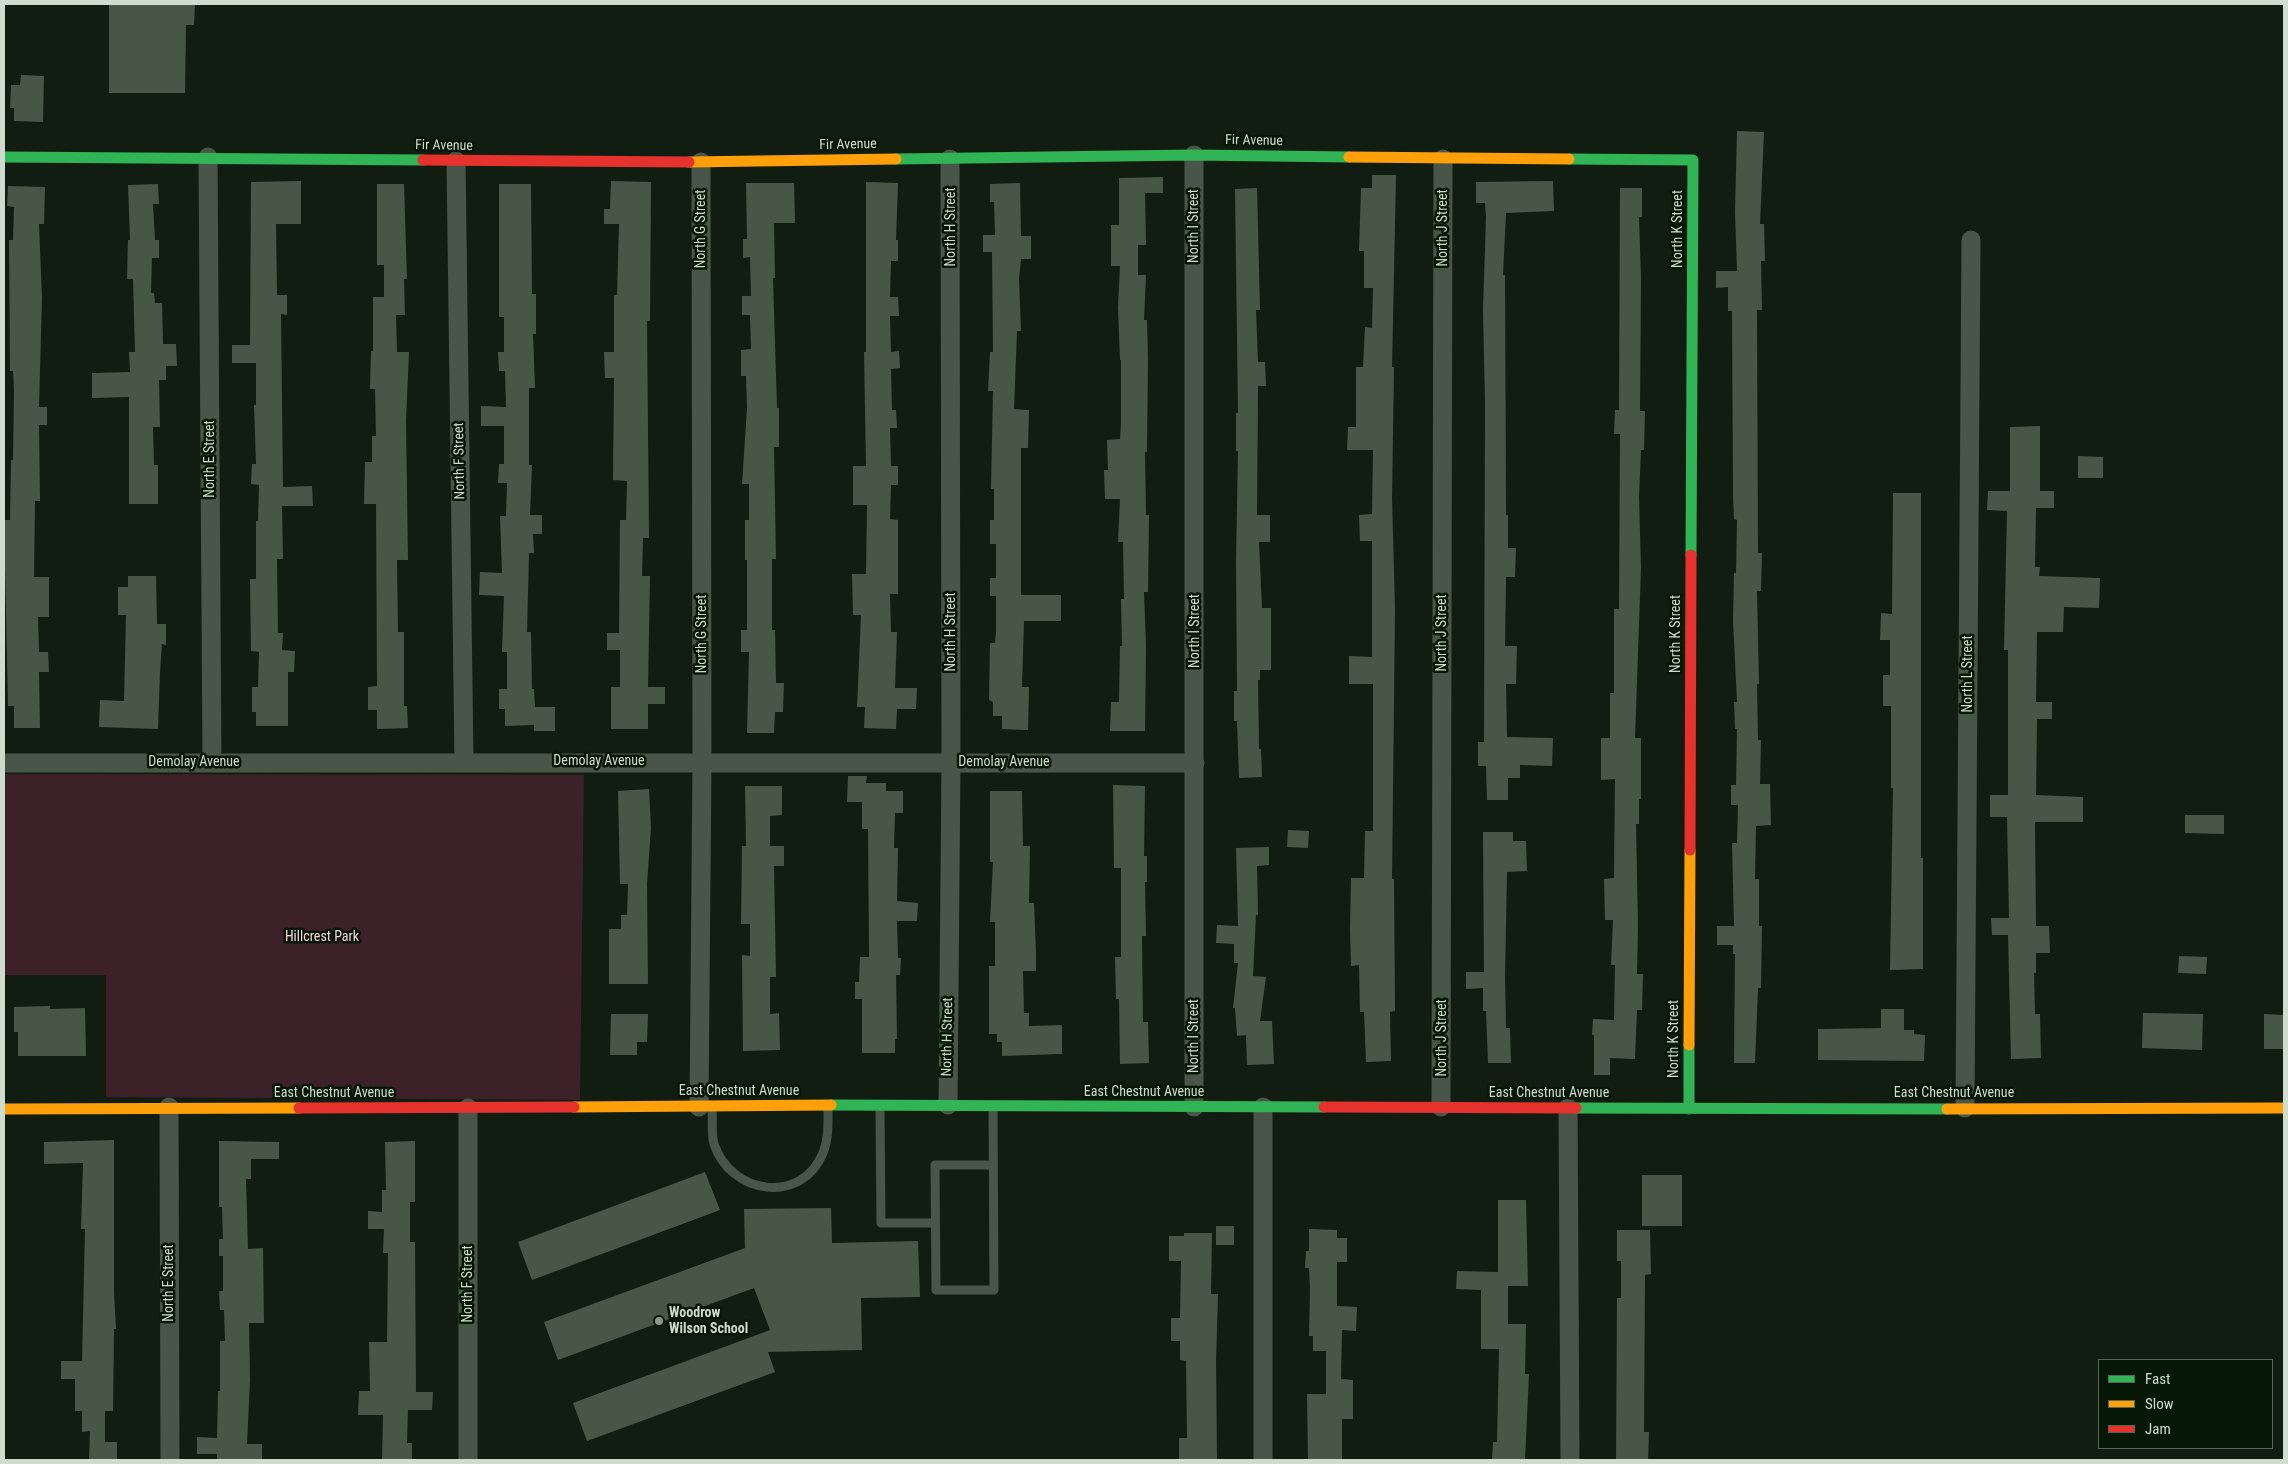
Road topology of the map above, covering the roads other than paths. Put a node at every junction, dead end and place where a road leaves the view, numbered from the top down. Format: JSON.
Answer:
{"nodes":[{"id":1,"x":1194,"y":155,"type":"junction"},
{"id":2,"x":4,"y":157,"type":"edge"},
{"id":3,"x":208,"y":157,"type":"junction"},
{"id":4,"x":950,"y":159,"type":"junction"},
{"id":5,"x":1443,"y":159,"type":"junction"},
{"id":6,"x":1693,"y":160,"type":"joint"},
{"id":7,"x":456,"y":161,"type":"junction"},
{"id":8,"x":701,"y":162,"type":"junction"},
{"id":9,"x":1971,"y":240,"type":"dead end"},
{"id":10,"x":212,"y":761,"type":"junction"},
{"id":11,"x":464,"y":761,"type":"junction"},
{"id":12,"x":702,"y":762,"type":"junction"},
{"id":13,"x":951,"y":762,"type":"junction"},
{"id":14,"x":4,"y":763,"type":"edge"},
{"id":15,"x":1195,"y":763,"type":"junction"},
{"id":16,"x":880,"y":1105,"type":"junction"},
{"id":17,"x":948,"y":1105,"type":"junction"},
{"id":18,"x":993,"y":1105,"type":"junction"},
{"id":19,"x":705,"y":1106,"type":"junction"},
{"id":20,"x":828,"y":1106,"type":"junction"},
{"id":21,"x":169,"y":1107,"type":"junction"},
{"id":22,"x":1194,"y":1107,"type":"junction"},
{"id":23,"x":1263,"y":1107,"type":"junction"},
{"id":24,"x":1442,"y":1107,"type":"junction"},
{"id":25,"x":4,"y":1108,"type":"edge"},
{"id":26,"x":468,"y":1108,"type":"junction"},
{"id":27,"x":1568,"y":1108,"type":"junction"},
{"id":28,"x":1965,"y":1108,"type":"junction"},
{"id":29,"x":2284,"y":1108,"type":"edge"},
{"id":30,"x":1689,"y":1109,"type":"junction"},
{"id":31,"x":993,"y":1165,"type":"junction"},
{"id":32,"x":935,"y":1223,"type":"junction"},
{"id":33,"x":170,"y":1460,"type":"edge"},
{"id":34,"x":468,"y":1460,"type":"edge"},
{"id":35,"x":1263,"y":1460,"type":"edge"},
{"id":36,"x":1570,"y":1460,"type":"edge"}],
"edges":[{"from":1,"to":4,"type":"street","name":"Fir Avenue"},
{"from":1,"to":5,"type":"street","name":"Fir Avenue"},
{"from":1,"to":15,"type":"street","name":"North I Street"},
{"from":2,"to":3,"type":"street","name":"Fir Avenue"},
{"from":3,"to":7,"type":"street","name":"Fir Avenue"},
{"from":3,"to":10,"type":"street","name":"North E Street"},
{"from":4,"to":8,"type":"street","name":"Fir Avenue"},
{"from":4,"to":13,"type":"street","name":"North H Street"},
{"from":5,"to":6,"type":"street","name":"Fir Avenue"},
{"from":5,"to":24,"type":"street","name":"North J Street"},
{"from":6,"to":30,"type":"street","name":"North K Street"},
{"from":7,"to":8,"type":"street","name":"Fir Avenue"},
{"from":7,"to":11,"type":"street","name":"North F Street"},
{"from":8,"to":12,"type":"street","name":"North G Street"},
{"from":9,"to":28,"type":"street","name":"North L Street"},
{"from":10,"to":11,"type":"street","name":"Demolay Avenue"},
{"from":10,"to":14,"type":"street","name":"Demolay Avenue"},
{"from":11,"to":12,"type":"street","name":"Demolay Avenue"},
{"from":12,"to":13,"type":"street","name":"Demolay Avenue"},
{"from":12,"to":19,"type":"street","name":"North G Street"},
{"from":13,"to":15,"type":"street","name":"Demolay Avenue"},
{"from":13,"to":17,"type":"street","name":"North H Street"},
{"from":15,"to":22,"type":"street","name":"North I Street"},
{"from":16,"to":17,"type":"street","name":"East Chestnut Avenue"},
{"from":16,"to":20,"type":"street","name":"East Chestnut Avenue"},
{"from":16,"to":32,"type":"lane"},
{"from":17,"to":18,"type":"street","name":"East Chestnut Avenue"},
{"from":18,"to":22,"type":"street","name":"East Chestnut Avenue"},
{"from":18,"to":31,"type":"lane"},
{"from":19,"to":20,"type":"street","name":"East Chestnut Avenue"},
{"from":19,"to":20,"type":"lane"},
{"from":19,"to":26,"type":"street","name":"East Chestnut Avenue"},
{"from":21,"to":25,"type":"street","name":"East Chestnut Avenue"},
{"from":21,"to":26,"type":"street","name":"East Chestnut Avenue"},
{"from":21,"to":33,"type":"street","name":"North E Street"},
{"from":22,"to":23,"type":"street","name":"East Chestnut Avenue"},
{"from":23,"to":24,"type":"street","name":"East Chestnut Avenue"},
{"from":23,"to":35,"type":"street"},
{"from":24,"to":27,"type":"street","name":"East Chestnut Avenue"},
{"from":26,"to":34,"type":"street","name":"North F Street"},
{"from":27,"to":30,"type":"street","name":"East Chestnut Avenue"},
{"from":27,"to":36,"type":"street"},
{"from":28,"to":29,"type":"street","name":"East Chestnut Avenue"},
{"from":28,"to":30,"type":"street","name":"East Chestnut Avenue"},
{"from":31,"to":32,"type":"lane"},
{"from":31,"to":32,"type":"lane"}]}
